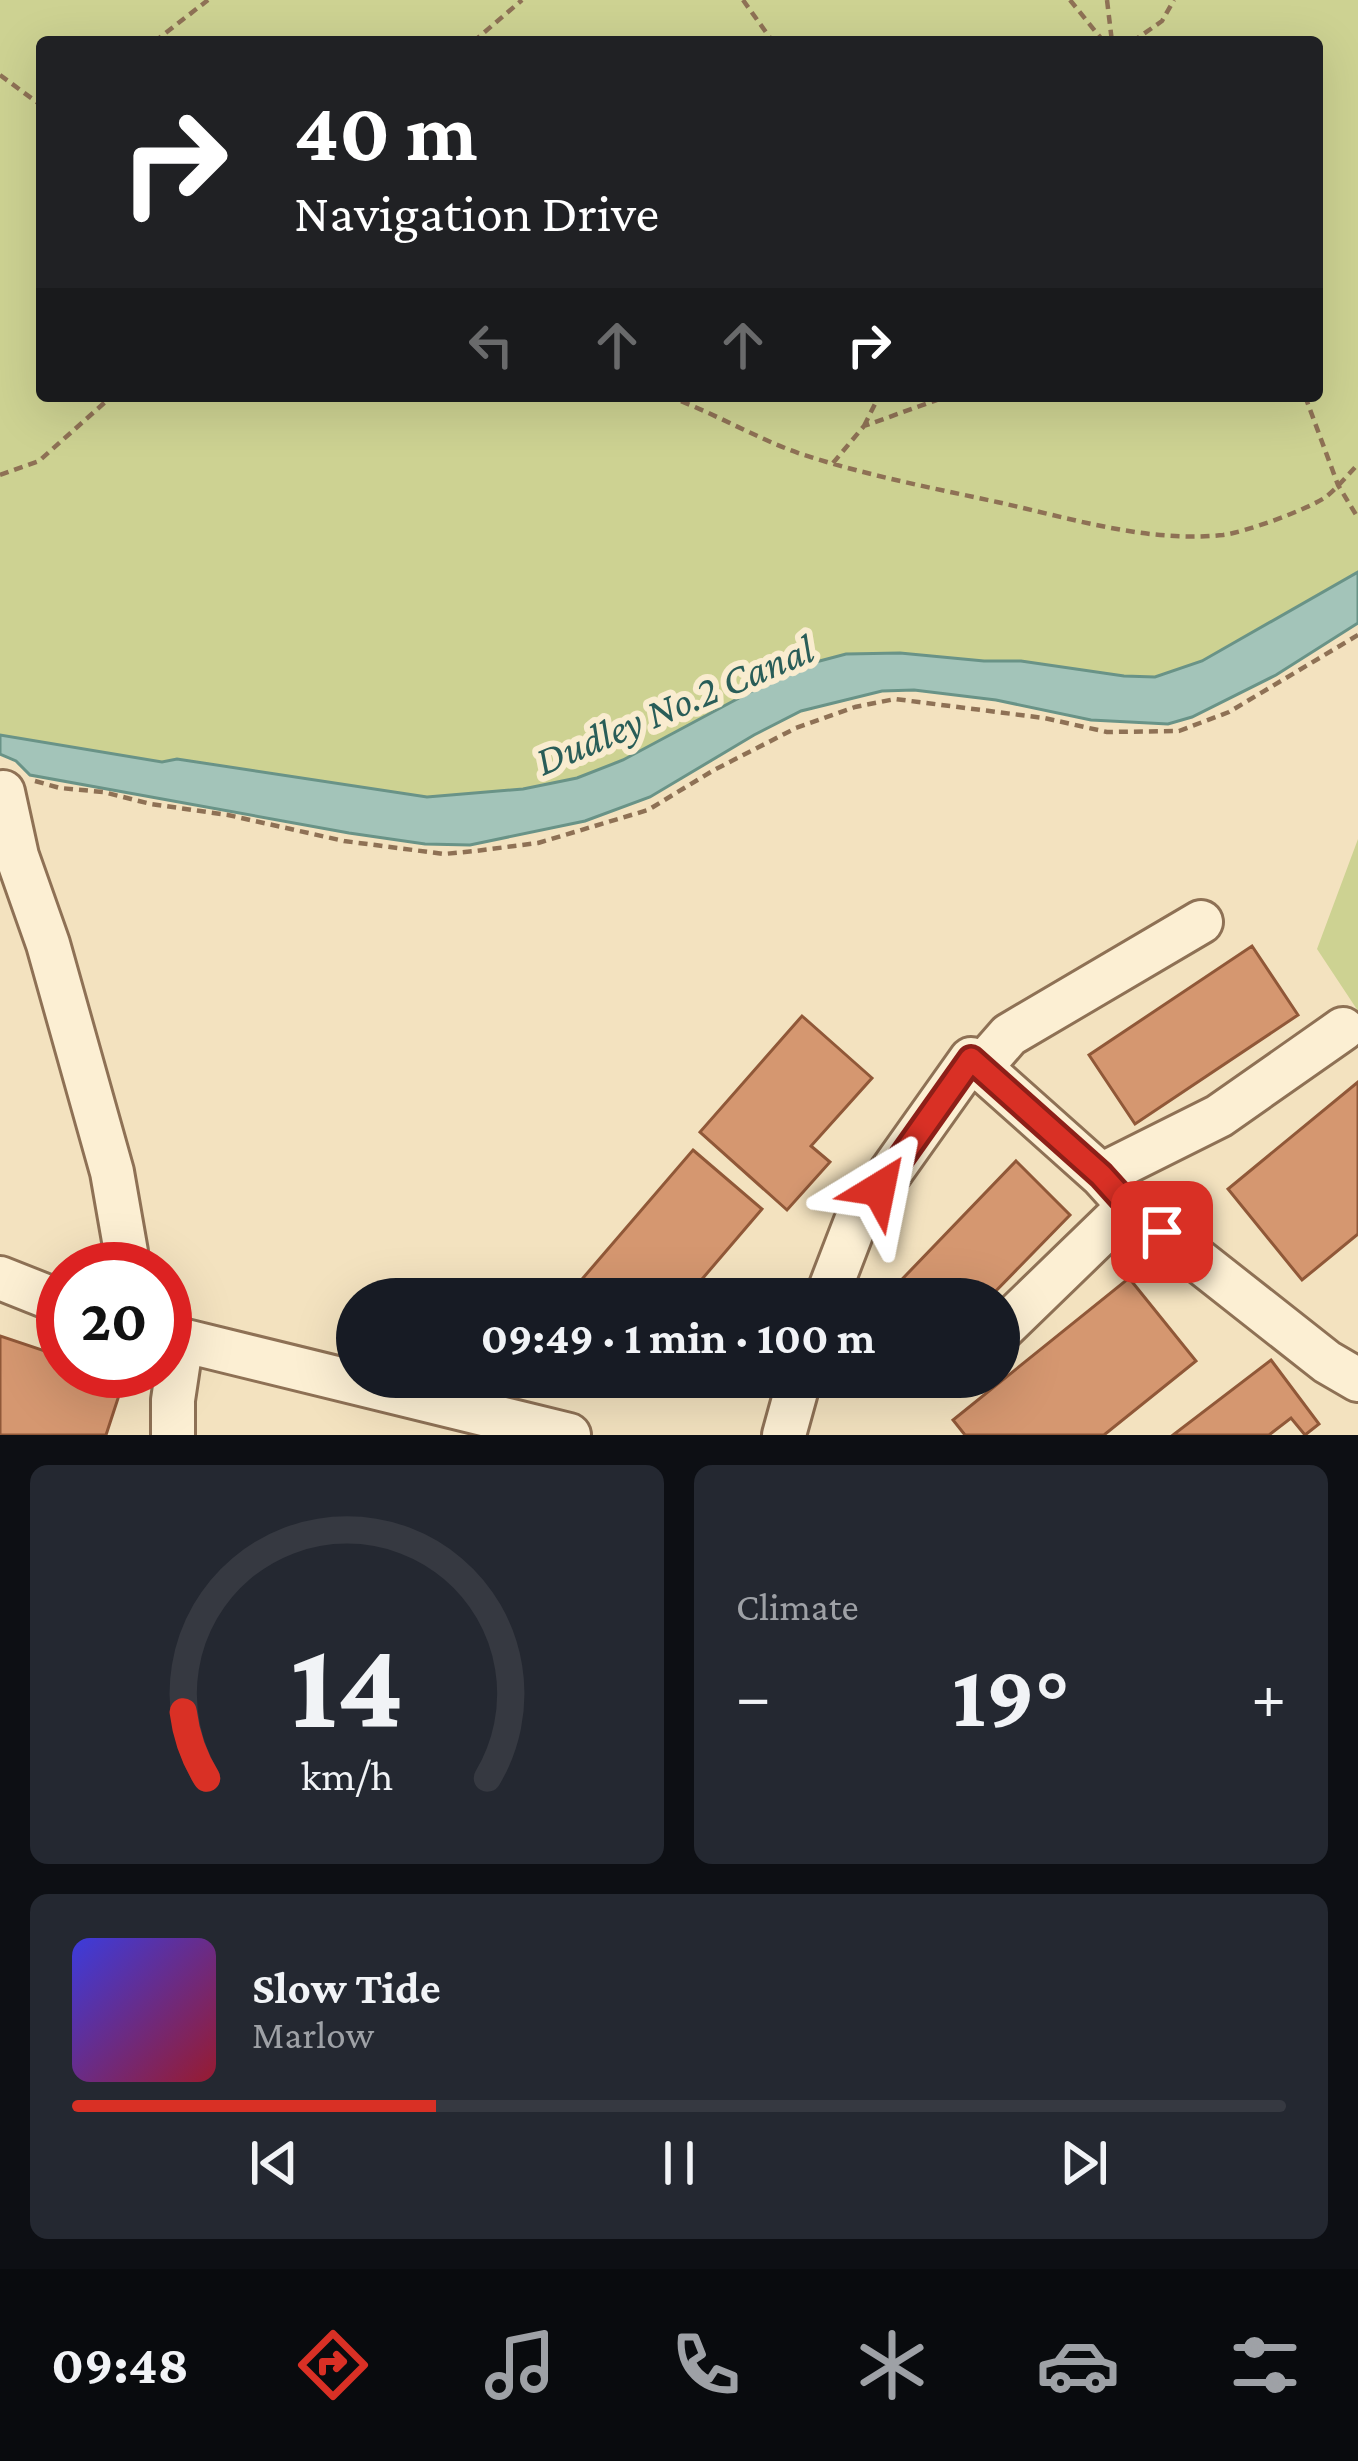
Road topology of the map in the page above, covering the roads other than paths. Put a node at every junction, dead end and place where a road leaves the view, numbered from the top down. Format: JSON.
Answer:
{"nodes":[{"id":1,"x":2,"y":786,"type":"edge"},
{"id":2,"x":1201,"y":922,"type":"dead end"},
{"id":3,"x":1343,"y":1029,"type":"dead end"},
{"id":4,"x":981,"y":1067,"type":"junction"},
{"id":5,"x":1115,"y":1190,"type":"junction"},
{"id":6,"x":125,"y":1242,"type":"edge"},
{"id":7,"x":0,"y":1278,"type":"edge"},
{"id":8,"x":834,"y":1278,"type":"edge"},
{"id":9,"x":36,"y":1292,"type":"edge"},
{"id":10,"x":1020,"y":1306,"type":"edge"},
{"id":11,"x":192,"y":1343,"type":"edge"},
{"id":12,"x":1354,"y":1370,"type":"edge"},
{"id":13,"x":173,"y":1398,"type":"edge"},
{"id":14,"x":794,"y":1398,"type":"edge"},
{"id":15,"x":173,"y":1435,"type":"edge"},
{"id":16,"x":569,"y":1435,"type":"edge"},
{"id":17,"x":784,"y":1435,"type":"edge"}],
"edges":[{"from":1,"to":6,"type":"street"},
{"from":2,"to":4,"type":"street"},
{"from":3,"to":5,"type":"street"},
{"from":4,"to":5,"type":"street"},
{"from":4,"to":8,"type":"street"},
{"from":5,"to":10,"type":"street"},
{"from":5,"to":12,"type":"street"},
{"from":7,"to":9,"type":"street"},
{"from":11,"to":16,"type":"street"},
{"from":13,"to":15,"type":"street"},
{"from":14,"to":17,"type":"street"}]}
